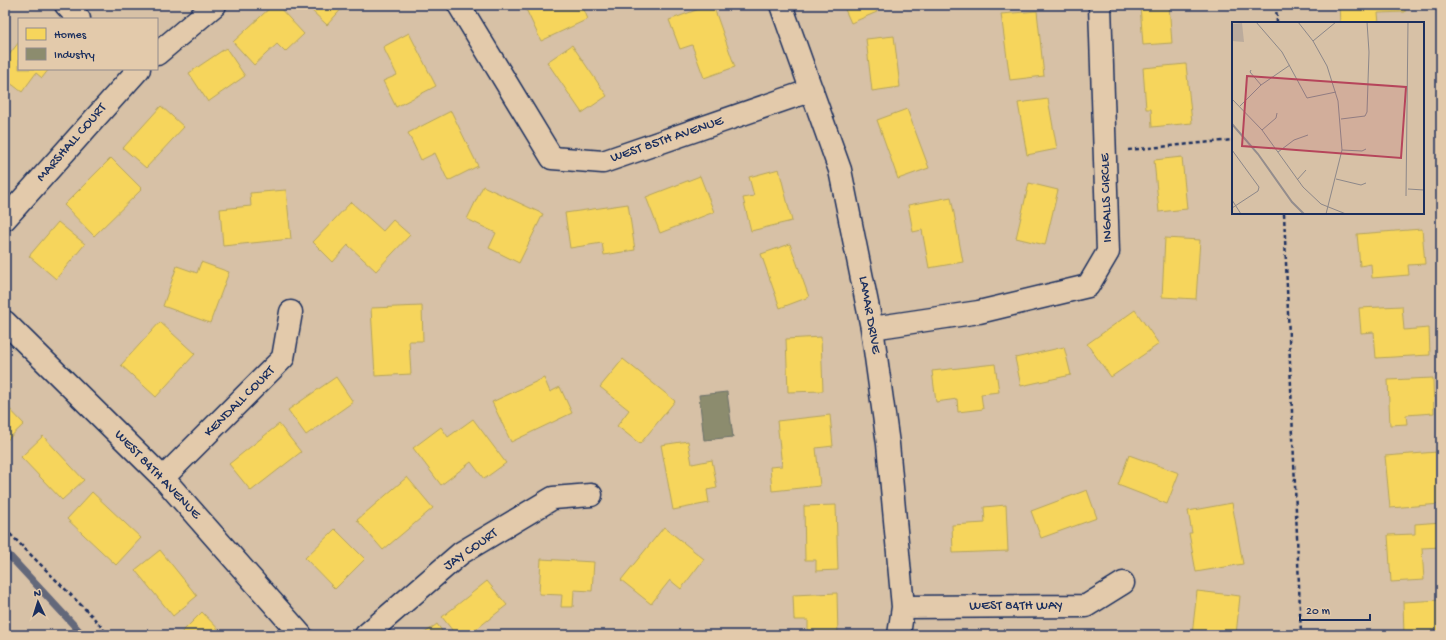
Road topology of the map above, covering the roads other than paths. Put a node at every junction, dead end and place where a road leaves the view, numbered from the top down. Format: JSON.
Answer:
{"nodes":[{"id":1,"x":66,"y":5,"type":"edge"},
{"id":2,"x":215,"y":5,"type":"edge"},
{"id":3,"x":459,"y":5,"type":"edge"},
{"id":4,"x":781,"y":5,"type":"edge"},
{"id":5,"x":1100,"y":5,"type":"edge"},
{"id":6,"x":79,"y":18,"type":"edge"},
{"id":7,"x":158,"y":53,"type":"edge"},
{"id":8,"x":133,"y":71,"type":"edge"},
{"id":9,"x":812,"y":90,"type":"junction"},
{"id":10,"x":5,"y":219,"type":"edge"},
{"id":11,"x":291,"y":312,"type":"dead end"},
{"id":12,"x":5,"y":322,"type":"edge"},
{"id":13,"x":872,"y":328,"type":"junction"},
{"id":14,"x":163,"y":478,"type":"junction"},
{"id":15,"x":591,"y":495,"type":"dead end"},
{"id":16,"x":1123,"y":583,"type":"dead end"},
{"id":17,"x":902,"y":606,"type":"junction"},
{"id":18,"x":301,"y":635,"type":"edge"},
{"id":19,"x":366,"y":635,"type":"edge"},
{"id":20,"x":900,"y":635,"type":"edge"}],
"edges":[{"from":1,"to":6,"type":"street"},
{"from":2,"to":7,"type":"street"},
{"from":3,"to":9,"type":"street","name":"WEST 85TH AVENUE"},
{"from":4,"to":9,"type":"street","name":"LAMAR DRIVE"},
{"from":5,"to":13,"type":"street","name":"INGALLS CIRCLE"},
{"from":8,"to":10,"type":"street","name":"MARSHALL COURT"},
{"from":9,"to":13,"type":"street","name":"LAMAR DRIVE"},
{"from":11,"to":14,"type":"street","name":"KENDALL COURT"},
{"from":12,"to":14,"type":"street","name":"WEST 84TH AVENUE"},
{"from":13,"to":17,"type":"street","name":"LAMAR DRIVE"},
{"from":14,"to":18,"type":"street","name":"WEST 84TH AVENUE"},
{"from":15,"to":19,"type":"street","name":"JAY COURT"},
{"from":16,"to":17,"type":"street","name":"WEST 84TH WAY"},
{"from":17,"to":20,"type":"street","name":"LAMAR DRIVE"}]}
